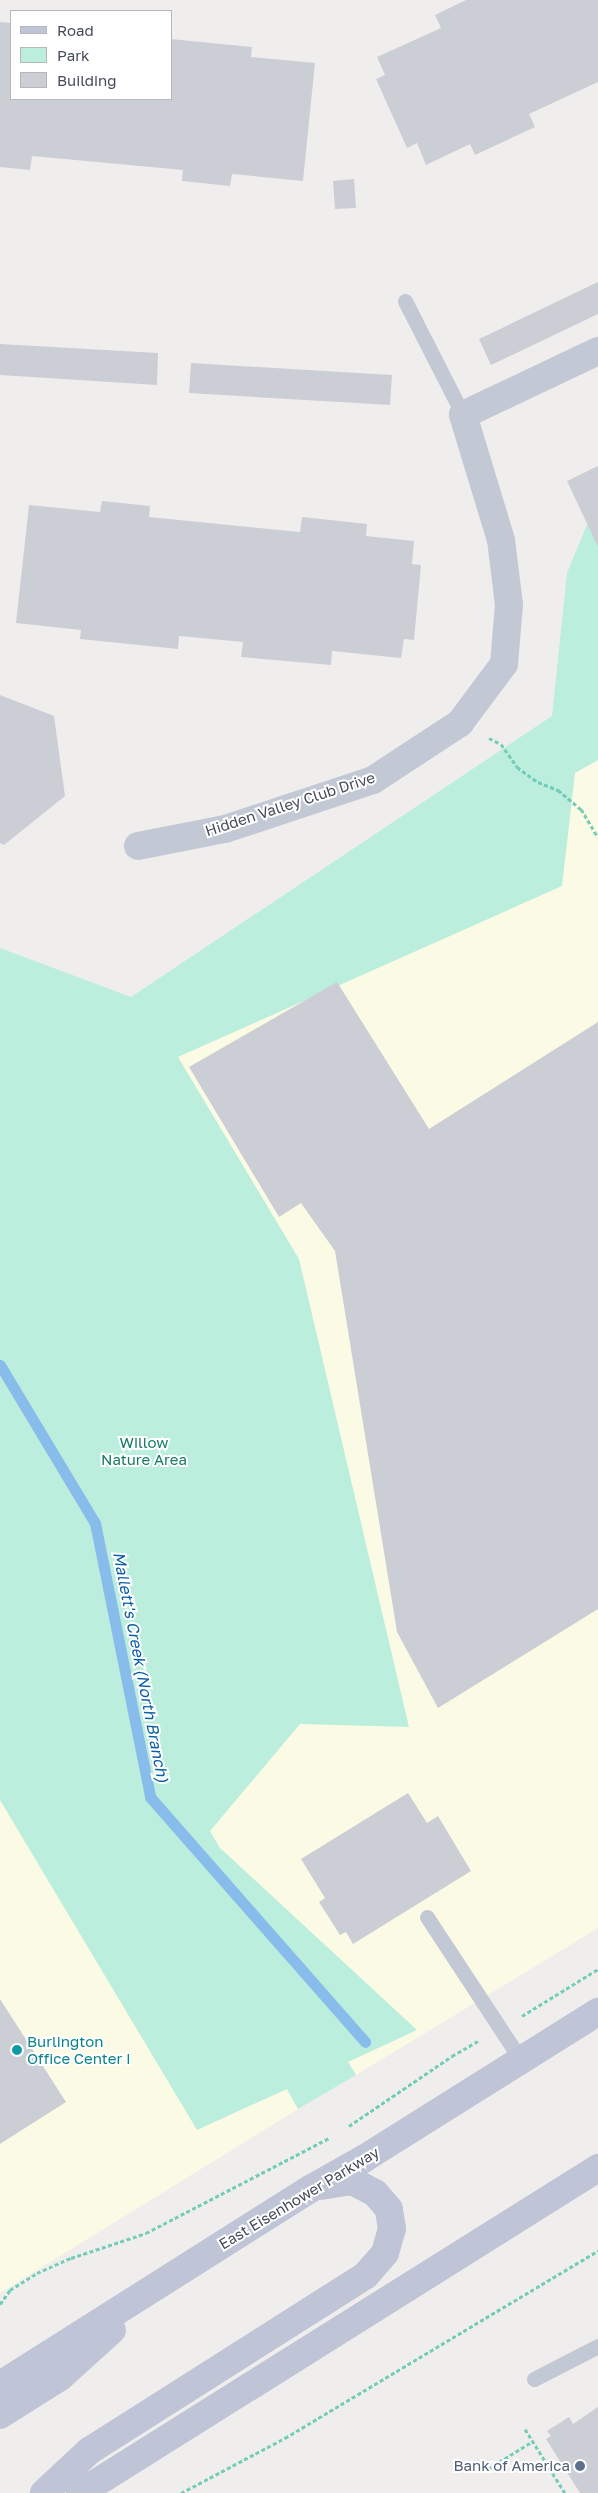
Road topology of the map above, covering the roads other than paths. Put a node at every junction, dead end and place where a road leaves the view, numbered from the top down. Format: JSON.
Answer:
{"nodes":[{"id":1,"x":405,"y":301,"type":"dead end"},
{"id":2,"x":598,"y":351,"type":"edge"},
{"id":3,"x":463,"y":415,"type":"junction"},
{"id":4,"x":138,"y":846,"type":"dead end"},
{"id":5,"x":427,"y":1916,"type":"dead end"},
{"id":6,"x":598,"y":2012,"type":"edge"},
{"id":7,"x":521,"y":2060,"type":"junction"},
{"id":8,"x":598,"y":2168,"type":"edge"},
{"id":9,"x":312,"y":2188,"type":"junction"},
{"id":10,"x":169,"y":2278,"type":"junction"},
{"id":11,"x":598,"y":2346,"type":"edge"},
{"id":12,"x":534,"y":2379,"type":"dead end"},
{"id":13,"x":0,"y":2386,"type":"edge"},
{"id":14,"x":0,"y":2415,"type":"edge"},
{"id":15,"x":44,"y":2493,"type":"edge"},
{"id":16,"x":80,"y":2493,"type":"edge"}],
"edges":[{"from":1,"to":3,"type":"lane"},
{"from":2,"to":3,"type":"street"},
{"from":3,"to":4,"type":"street","name":"Hidden Valley Club Drive"},
{"from":5,"to":7,"type":"lane"},
{"from":6,"to":7,"type":"main road","name":"East Eisenhower Parkway"},
{"from":7,"to":9,"type":"main road","name":"East Eisenhower Parkway"},
{"from":8,"to":16,"type":"main road"},
{"from":9,"to":10,"type":"main road","name":"East Eisenhower Parkway"},
{"from":9,"to":15,"type":"main road"},
{"from":10,"to":13,"type":"main road","name":"East Eisenhower Parkway"},
{"from":10,"to":14,"type":"main road"},
{"from":11,"to":12,"type":"lane"}]}
